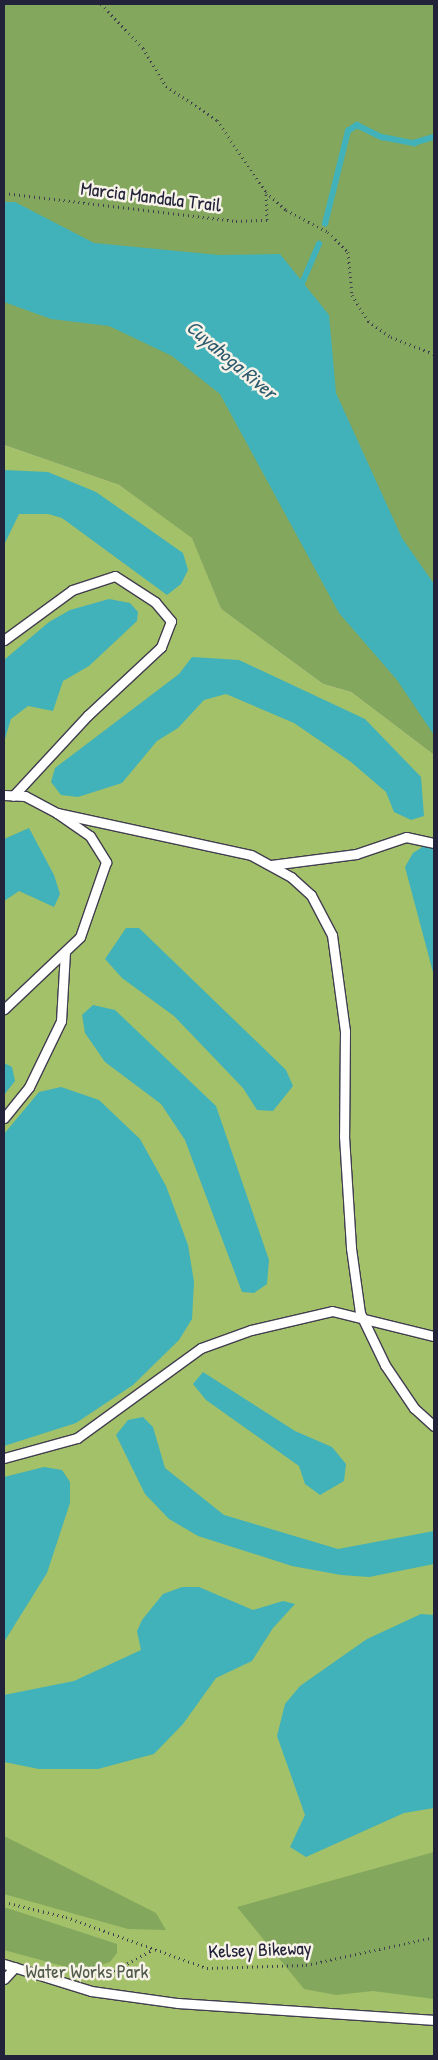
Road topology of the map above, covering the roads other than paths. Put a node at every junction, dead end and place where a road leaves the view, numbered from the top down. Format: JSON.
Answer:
{"nodes":[{"id":1,"x":4,"y":640,"type":"edge"},
{"id":2,"x":8,"y":795,"type":"edge"},
{"id":3,"x":57,"y":813,"type":"junction"},
{"id":4,"x":434,"y":842,"type":"edge"},
{"id":5,"x":271,"y":865,"type":"junction"},
{"id":6,"x":65,"y":952,"type":"junction"},
{"id":7,"x":4,"y":1009,"type":"edge"},
{"id":8,"x":4,"y":1118,"type":"edge"},
{"id":9,"x":363,"y":1318,"type":"junction"},
{"id":10,"x":434,"y":1336,"type":"edge"},
{"id":11,"x":434,"y":1426,"type":"edge"},
{"id":12,"x":4,"y":1458,"type":"edge"},
{"id":13,"x":4,"y":1964,"type":"edge"},
{"id":14,"x":15,"y":1967,"type":"junction"},
{"id":15,"x":4,"y":1979,"type":"edge"},
{"id":16,"x":434,"y":2020,"type":"edge"}],
"edges":[{"from":1,"to":2,"type":"lane"},
{"from":2,"to":3,"type":"lane"},
{"from":3,"to":5,"type":"lane"},
{"from":3,"to":6,"type":"lane"},
{"from":4,"to":5,"type":"lane"},
{"from":5,"to":9,"type":"lane"},
{"from":6,"to":7,"type":"lane"},
{"from":6,"to":8,"type":"lane"},
{"from":9,"to":10,"type":"lane"},
{"from":9,"to":11,"type":"lane"},
{"from":9,"to":12,"type":"lane"},
{"from":13,"to":14,"type":"lane"},
{"from":14,"to":15,"type":"lane"},
{"from":14,"to":16,"type":"lane"}]}
